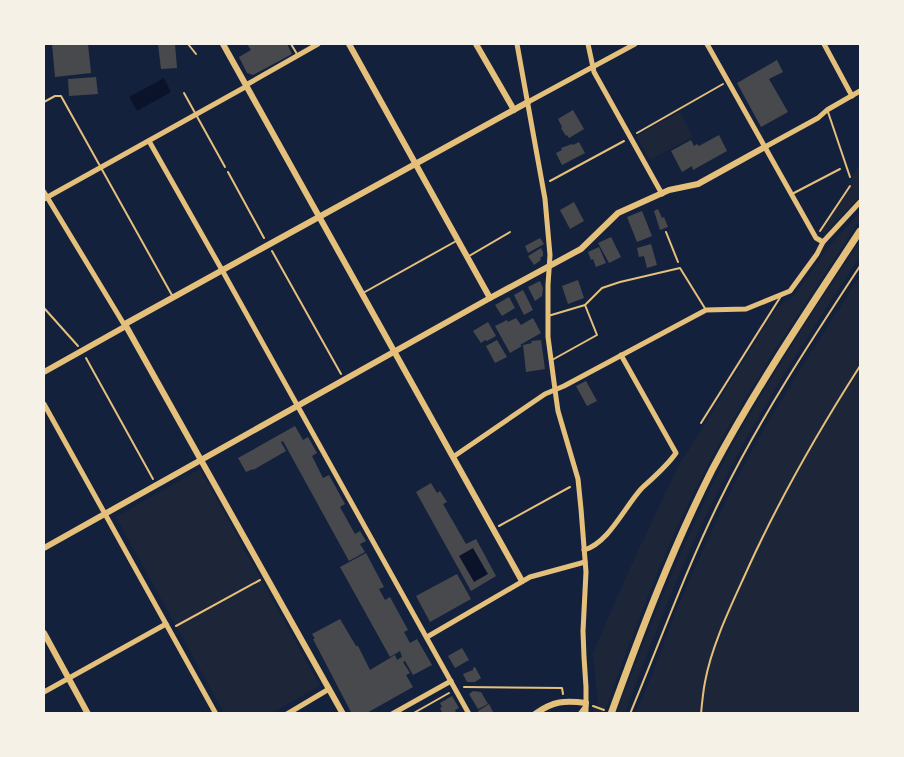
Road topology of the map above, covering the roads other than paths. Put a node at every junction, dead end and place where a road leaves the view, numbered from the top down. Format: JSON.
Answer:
{"nodes":[{"id":1,"x":223,"y":44,"type":"edge"},
{"id":2,"x":291,"y":44,"type":"edge"},
{"id":3,"x":318,"y":44,"type":"edge"},
{"id":4,"x":349,"y":44,"type":"edge"},
{"id":5,"x":476,"y":44,"type":"edge"},
{"id":6,"x":517,"y":44,"type":"edge"},
{"id":7,"x":588,"y":44,"type":"edge"},
{"id":8,"x":635,"y":44,"type":"edge"},
{"id":9,"x":707,"y":44,"type":"edge"},
{"id":10,"x":824,"y":44,"type":"edge"},
{"id":11,"x":297,"y":56,"type":"junction"},
{"id":12,"x":592,"y":68,"type":"junction"},
{"id":13,"x":246,"y":85,"type":"junction"},
{"id":14,"x":860,"y":92,"type":"edge"},
{"id":15,"x":184,"y":93,"type":"dead end"},
{"id":16,"x":852,"y":96,"type":"junction"},
{"id":17,"x":44,"y":102,"type":"edge"},
{"id":18,"x":528,"y":102,"type":"junction"},
{"id":19,"x":514,"y":110,"type":"junction"},
{"id":20,"x":827,"y":110,"type":"junction"},
{"id":21,"x":196,"y":114,"type":"junction"},
{"id":22,"x":148,"y":141,"type":"junction"},
{"id":23,"x":765,"y":147,"type":"junction"},
{"id":24,"x":416,"y":164,"type":"junction"},
{"id":25,"x":225,"y":167,"type":"road end"},
{"id":26,"x":101,"y":168,"type":"junction"},
{"id":27,"x":840,"y":169,"type":"dead end"},
{"id":28,"x":850,"y":177,"type":"dead end"},
{"id":29,"x":662,"y":194,"type":"junction"},
{"id":30,"x":791,"y":195,"type":"junction"},
{"id":31,"x":45,"y":196,"type":"edge"},
{"id":32,"x":861,"y":202,"type":"edge"},
{"id":33,"x":319,"y":217,"type":"junction"},
{"id":34,"x":861,"y":231,"type":"edge"},
{"id":35,"x":510,"y":232,"type":"dead end"},
{"id":36,"x":458,"y":240,"type":"junction"},
{"id":37,"x":822,"y":242,"type":"junction"},
{"id":38,"x":467,"y":257,"type":"junction"},
{"id":39,"x":549,"y":267,"type":"junction"},
{"id":40,"x":222,"y":270,"type":"junction"},
{"id":41,"x":362,"y":293,"type":"junction"},
{"id":42,"x":781,"y":295,"type":"junction"},
{"id":43,"x":173,"y":297,"type":"junction"},
{"id":44,"x":490,"y":298,"type":"junction"},
{"id":45,"x":585,"y":305,"type":"junction"},
{"id":46,"x":706,"y":310,"type":"junction"},
{"id":47,"x":548,"y":316,"type":"junction"},
{"id":48,"x":126,"y":326,"type":"junction"},
{"id":49,"x":394,"y":351,"type":"junction"},
{"id":50,"x":621,"y":355,"type":"junction"},
{"id":51,"x":551,"y":360,"type":"junction"},
{"id":52,"x":44,"y":372,"type":"edge"},
{"id":53,"x":556,"y":389,"type":"junction"},
{"id":54,"x":44,"y":404,"type":"edge"},
{"id":55,"x":298,"y":405,"type":"junction"},
{"id":56,"x":701,"y":423,"type":"dead end"},
{"id":57,"x":453,"y":457,"type":"junction"},
{"id":58,"x":200,"y":459,"type":"junction"},
{"id":59,"x":104,"y":514,"type":"junction"},
{"id":60,"x":44,"y":548,"type":"edge"},
{"id":61,"x":584,"y":550,"type":"junction"},
{"id":62,"x":585,"y":562,"type":"junction"},
{"id":63,"x":522,"y":581,"type":"junction"},
{"id":64,"x":166,"y":624,"type":"junction"},
{"id":65,"x":44,"y":633,"type":"edge"},
{"id":66,"x":427,"y":637,"type":"junction"},
{"id":67,"x":69,"y":678,"type":"junction"},
{"id":68,"x":451,"y":681,"type":"junction"},
{"id":69,"x":329,"y":690,"type":"junction"},
{"id":70,"x":44,"y":692,"type":"edge"},
{"id":71,"x":588,"y":705,"type":"junction"},
{"id":72,"x":608,"y":712,"type":"edge"},
{"id":73,"x":88,"y":714,"type":"edge"},
{"id":74,"x":216,"y":714,"type":"edge"},
{"id":75,"x":287,"y":714,"type":"edge"},
{"id":76,"x":343,"y":714,"type":"edge"},
{"id":77,"x":392,"y":714,"type":"edge"},
{"id":78,"x":469,"y":714,"type":"edge"},
{"id":79,"x":535,"y":714,"type":"edge"},
{"id":80,"x":580,"y":714,"type":"edge"},
{"id":81,"x":586,"y":714,"type":"edge"}],
"edges":[{"from":1,"to":13,"type":"street"},
{"from":2,"to":11,"type":"lane"},
{"from":3,"to":11,"type":"street"},
{"from":4,"to":24,"type":"street"},
{"from":5,"to":19,"type":"street"},
{"from":6,"to":18,"type":"street"},
{"from":7,"to":12,"type":"street"},
{"from":8,"to":12,"type":"street"},
{"from":9,"to":23,"type":"street"},
{"from":10,"to":16,"type":"street"},
{"from":11,"to":13,"type":"street"},
{"from":12,"to":18,"type":"street"},
{"from":12,"to":29,"type":"street"},
{"from":13,"to":21,"type":"street"},
{"from":13,"to":33,"type":"street"},
{"from":14,"to":16,"type":"street"},
{"from":15,"to":21,"type":"lane"},
{"from":16,"to":20,"type":"street"},
{"from":17,"to":26,"type":"lane"},
{"from":18,"to":19,"type":"street"},
{"from":18,"to":39,"type":"street"},
{"from":19,"to":24,"type":"street"},
{"from":20,"to":23,"type":"street"},
{"from":20,"to":28,"type":"lane"},
{"from":21,"to":22,"type":"street"},
{"from":21,"to":25,"type":"lane"},
{"from":22,"to":26,"type":"street"},
{"from":22,"to":40,"type":"street"},
{"from":23,"to":29,"type":"street"},
{"from":23,"to":30,"type":"street"},
{"from":24,"to":33,"type":"street"},
{"from":24,"to":36,"type":"street"},
{"from":26,"to":31,"type":"street"},
{"from":26,"to":43,"type":"lane"},
{"from":27,"to":30,"type":"lane"},
{"from":29,"to":39,"type":"street"},
{"from":30,"to":37,"type":"street"},
{"from":31,"to":48,"type":"street"},
{"from":32,"to":37,"type":"street"},
{"from":33,"to":40,"type":"street"},
{"from":33,"to":41,"type":"street"},
{"from":34,"to":72,"type":"main road"},
{"from":35,"to":38,"type":"lane"},
{"from":36,"to":38,"type":"street"},
{"from":36,"to":41,"type":"lane"},
{"from":37,"to":42,"type":"street"},
{"from":38,"to":44,"type":"street"},
{"from":39,"to":44,"type":"street"},
{"from":39,"to":47,"type":"street"},
{"from":40,"to":43,"type":"street"},
{"from":40,"to":55,"type":"street"},
{"from":41,"to":49,"type":"street"},
{"from":42,"to":46,"type":"street"},
{"from":42,"to":56,"type":"lane"},
{"from":43,"to":48,"type":"street"},
{"from":44,"to":49,"type":"street"},
{"from":45,"to":46,"type":"lane"},
{"from":45,"to":47,"type":"lane"},
{"from":45,"to":51,"type":"lane"},
{"from":46,"to":50,"type":"street"},
{"from":47,"to":51,"type":"street"},
{"from":48,"to":52,"type":"street"},
{"from":48,"to":58,"type":"street"},
{"from":49,"to":55,"type":"street"},
{"from":49,"to":57,"type":"street"},
{"from":50,"to":53,"type":"street"},
{"from":50,"to":61,"type":"street"},
{"from":51,"to":53,"type":"street"},
{"from":53,"to":57,"type":"street"},
{"from":53,"to":61,"type":"street"},
{"from":54,"to":59,"type":"street"},
{"from":55,"to":58,"type":"street"},
{"from":55,"to":66,"type":"street"},
{"from":57,"to":63,"type":"street"},
{"from":58,"to":59,"type":"street"},
{"from":58,"to":69,"type":"street"},
{"from":59,"to":60,"type":"street"},
{"from":59,"to":64,"type":"street"},
{"from":61,"to":62,"type":"street"},
{"from":62,"to":63,"type":"street"},
{"from":62,"to":71,"type":"street"},
{"from":63,"to":66,"type":"street"},
{"from":64,"to":67,"type":"street"},
{"from":64,"to":74,"type":"street"},
{"from":65,"to":67,"type":"street"},
{"from":66,"to":68,"type":"street"},
{"from":67,"to":70,"type":"street"},
{"from":67,"to":73,"type":"street"},
{"from":68,"to":77,"type":"street"},
{"from":68,"to":78,"type":"street"},
{"from":69,"to":75,"type":"street"},
{"from":69,"to":76,"type":"street"},
{"from":71,"to":79,"type":"street"},
{"from":71,"to":80,"type":"street"},
{"from":71,"to":81,"type":"street"}]}
